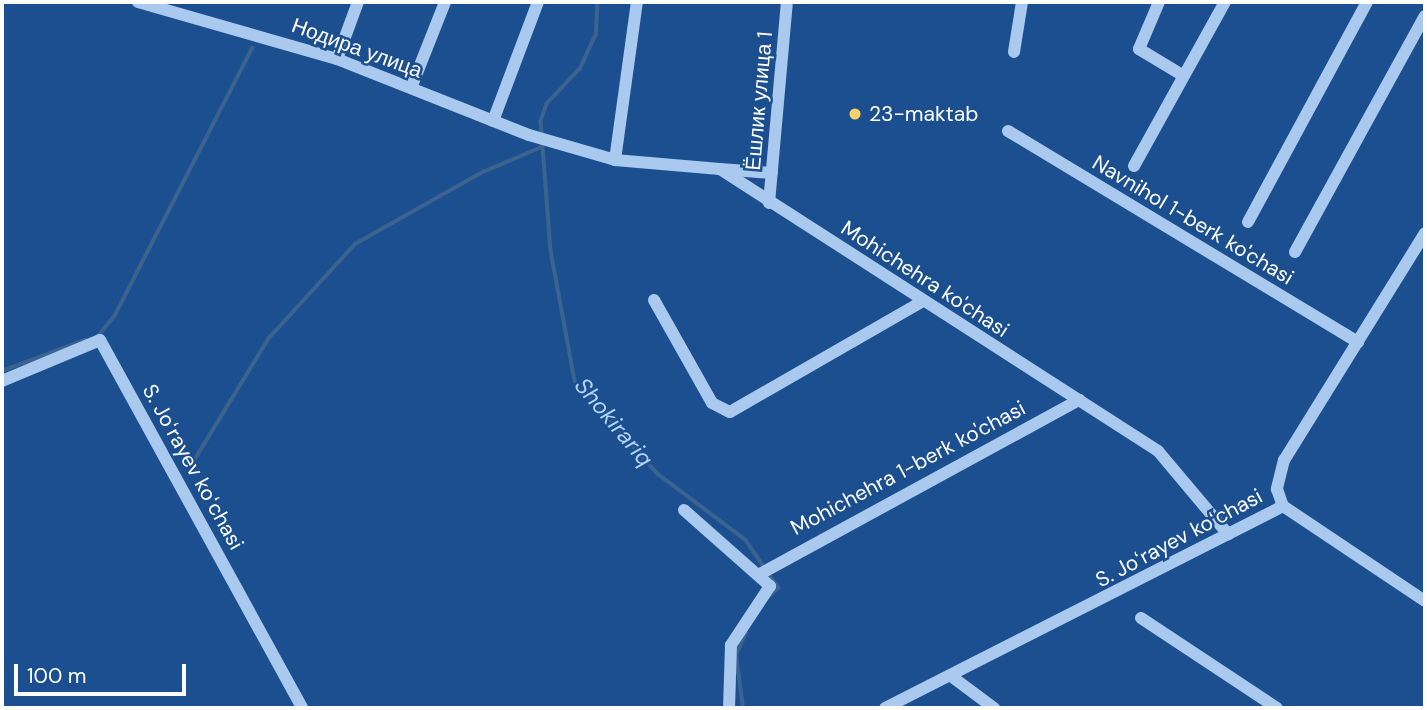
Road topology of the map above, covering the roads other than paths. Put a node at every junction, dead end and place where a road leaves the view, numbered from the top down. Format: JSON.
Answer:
{"nodes":[{"id":1,"x":138,"y":2,"type":"edge"},
{"id":2,"x":358,"y":2,"type":"edge"},
{"id":3,"x":445,"y":2,"type":"edge"},
{"id":4,"x":538,"y":2,"type":"edge"},
{"id":5,"x":637,"y":2,"type":"edge"},
{"id":6,"x":787,"y":2,"type":"edge"},
{"id":7,"x":1022,"y":2,"type":"edge"},
{"id":8,"x":1159,"y":2,"type":"edge"},
{"id":9,"x":1225,"y":2,"type":"edge"},
{"id":10,"x":1367,"y":2,"type":"edge"},
{"id":11,"x":157,"y":4,"type":"edge"},
{"id":12,"x":1425,"y":16,"type":"edge"},
{"id":13,"x":1014,"y":51,"type":"dead end"},
{"id":14,"x":337,"y":59,"type":"junction"},
{"id":15,"x":1184,"y":76,"type":"junction"},
{"id":16,"x":411,"y":88,"type":"junction"},
{"id":17,"x":493,"y":121,"type":"junction"},
{"id":18,"x":1008,"y":131,"type":"dead end"},
{"id":19,"x":558,"y":142,"type":"joint"},
{"id":20,"x":615,"y":160,"type":"junction"},
{"id":21,"x":1134,"y":166,"type":"dead end"},
{"id":22,"x":720,"y":169,"type":"junction"},
{"id":23,"x":772,"y":173,"type":"junction"},
{"id":24,"x":769,"y":203,"type":"junction"},
{"id":25,"x":1248,"y":222,"type":"dead end"},
{"id":26,"x":1425,"y":233,"type":"edge"},
{"id":27,"x":1295,"y":252,"type":"dead end"},
{"id":28,"x":654,"y":300,"type":"dead end"},
{"id":29,"x":923,"y":301,"type":"junction"},
{"id":30,"x":1358,"y":342,"type":"junction"},
{"id":31,"x":2,"y":381,"type":"edge"},
{"id":32,"x":1079,"y":400,"type":"junction"},
{"id":33,"x":1283,"y":506,"type":"junction"},
{"id":34,"x":684,"y":510,"type":"dead end"},
{"id":35,"x":1228,"y":534,"type":"junction"},
{"id":36,"x":758,"y":575,"type":"junction"},
{"id":37,"x":1425,"y":601,"type":"edge"},
{"id":38,"x":1141,"y":618,"type":"dead end"},
{"id":39,"x":951,"y":676,"type":"junction"},
{"id":40,"x":302,"y":708,"type":"edge"},
{"id":41,"x":729,"y":708,"type":"edge"},
{"id":42,"x":885,"y":708,"type":"edge"},
{"id":43,"x":994,"y":708,"type":"edge"},
{"id":44,"x":1277,"y":708,"type":"edge"}],
"edges":[{"from":1,"to":11,"type":"street","name":"Нодира улица"},
{"from":2,"to":14,"type":"street"},
{"from":3,"to":16,"type":"street"},
{"from":4,"to":17,"type":"street"},
{"from":5,"to":20,"type":"street"},
{"from":6,"to":23,"type":"street","name":"Ёшлик улица 1"},
{"from":7,"to":13,"type":"street"},
{"from":8,"to":15,"type":"street"},
{"from":9,"to":15,"type":"street"},
{"from":10,"to":25,"type":"street"},
{"from":11,"to":14,"type":"street","name":"Нодира улица"},
{"from":12,"to":27,"type":"street"},
{"from":14,"to":16,"type":"street","name":"Нодира улица"},
{"from":15,"to":21,"type":"street"},
{"from":16,"to":17,"type":"street","name":"Нодира улица"},
{"from":17,"to":19,"type":"street","name":"Нодира улица"},
{"from":18,"to":30,"type":"street","name":"Navnihol 1-berk ko'chasi"},
{"from":19,"to":20,"type":"street","name":"Mohichehra ko'chasi"},
{"from":20,"to":22,"type":"street","name":"Mohichehra ko'chasi"},
{"from":22,"to":23,"type":"street"},
{"from":22,"to":24,"type":"street","name":"Mohichehra ko'chasi"},
{"from":23,"to":24,"type":"street","name":"Ёшлик улица 1"},
{"from":24,"to":29,"type":"street","name":"Mohichehra ko'chasi"},
{"from":26,"to":30,"type":"street","name":"S. Joʻrayev koʻchasi"},
{"from":28,"to":29,"type":"street"},
{"from":29,"to":32,"type":"street","name":"Mohichehra ko'chasi"},
{"from":30,"to":33,"type":"street","name":"S. Joʻrayev koʻchasi"},
{"from":31,"to":40,"type":"street","name":"S. Joʻrayev koʻchasi"},
{"from":32,"to":35,"type":"street","name":"Mohichehra ko'chasi"},
{"from":32,"to":36,"type":"street","name":"Mohichehra 1-berk ko'chasi"},
{"from":33,"to":35,"type":"street","name":"S. Joʻrayev koʻchasi"},
{"from":33,"to":37,"type":"street"},
{"from":34,"to":36,"type":"street"},
{"from":35,"to":39,"type":"street","name":"S. Joʻrayev koʻchasi"},
{"from":36,"to":41,"type":"street"},
{"from":38,"to":44,"type":"street"},
{"from":39,"to":42,"type":"street","name":"S. Joʻrayev koʻchasi"},
{"from":39,"to":43,"type":"street"}]}
